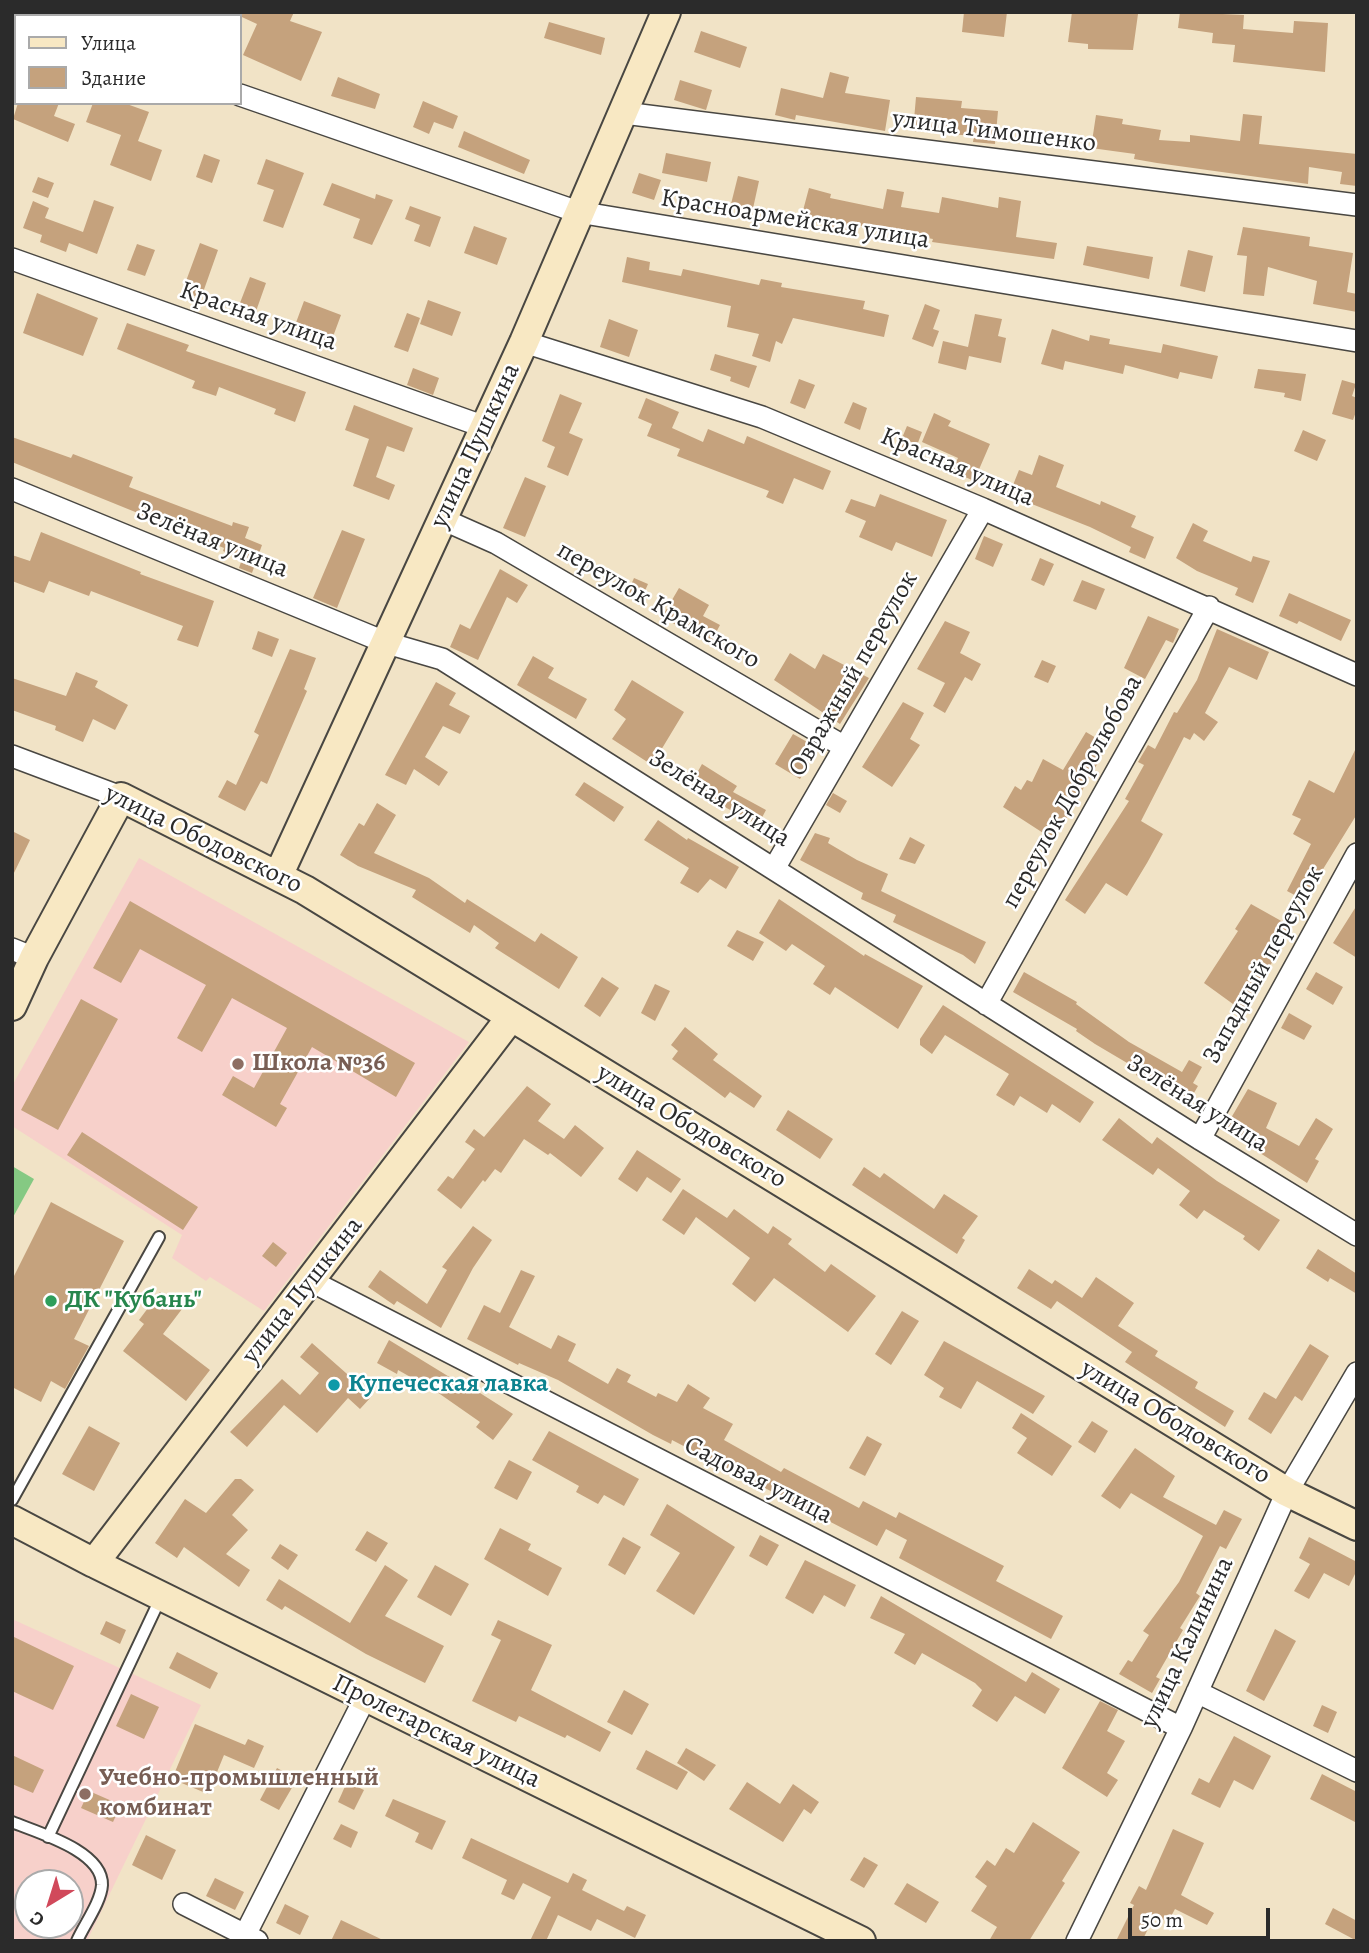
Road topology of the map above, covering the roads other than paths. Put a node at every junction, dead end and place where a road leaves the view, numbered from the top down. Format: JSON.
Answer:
{"nodes":[{"id":1,"x":666,"y":12,"type":"edge"},
{"id":2,"x":242,"y":96,"type":"edge"},
{"id":3,"x":624,"y":113,"type":"junction"},
{"id":4,"x":1357,"y":205,"type":"edge"},
{"id":5,"x":578,"y":212,"type":"junction"},
{"id":6,"x":12,"y":260,"type":"edge"},
{"id":7,"x":1357,"y":341,"type":"edge"},
{"id":8,"x":524,"y":342,"type":"junction"},
{"id":9,"x":485,"y":427,"type":"junction"},
{"id":10,"x":12,"y":489,"type":"edge"},
{"id":11,"x":983,"y":509,"type":"junction"},
{"id":12,"x":442,"y":519,"type":"junction"},
{"id":13,"x":1209,"y":607,"type":"junction"},
{"id":14,"x":387,"y":643,"type":"junction"},
{"id":15,"x":1357,"y":675,"type":"edge"},
{"id":16,"x":843,"y":746,"type":"junction"},
{"id":17,"x":12,"y":756,"type":"edge"},
{"id":18,"x":121,"y":797,"type":"junction"},
{"id":19,"x":1357,"y":854,"type":"edge"},
{"id":20,"x":775,"y":867,"type":"junction"},
{"id":21,"x":278,"y":876,"type":"junction"},
{"id":22,"x":23,"y":953,"type":"edge"},
{"id":23,"x":986,"y":1004,"type":"junction"},
{"id":24,"x":12,"y":1006,"type":"edge"},
{"id":25,"x":511,"y":1017,"type":"junction"},
{"id":26,"x":1200,"y":1139,"type":"junction"},
{"id":27,"x":1357,"y":1236,"type":"edge"},
{"id":28,"x":159,"y":1237,"type":"dead end"},
{"id":29,"x":312,"y":1281,"type":"junction"},
{"id":30,"x":1357,"y":1373,"type":"edge"},
{"id":31,"x":1287,"y":1492,"type":"junction"},
{"id":32,"x":12,"y":1500,"type":"edge"},
{"id":33,"x":12,"y":1520,"type":"edge"},
{"id":34,"x":1357,"y":1526,"type":"edge"},
{"id":35,"x":94,"y":1563,"type":"junction"},
{"id":36,"x":161,"y":1597,"type":"junction"},
{"id":37,"x":1197,"y":1692,"type":"junction"},
{"id":38,"x":365,"y":1698,"type":"junction"},
{"id":39,"x":1181,"y":1728,"type":"junction"},
{"id":40,"x":1357,"y":1770,"type":"edge"},
{"id":41,"x":12,"y":1822,"type":"edge"},
{"id":42,"x":48,"y":1837,"type":"junction"},
{"id":43,"x":184,"y":1904,"type":"dead end"},
{"id":44,"x":251,"y":1938,"type":"edge"},
{"id":45,"x":77,"y":1941,"type":"edge"},
{"id":46,"x":861,"y":1941,"type":"edge"},
{"id":47,"x":1077,"y":1941,"type":"edge"}],
"edges":[{"from":1,"to":3,"type":"street","name":"улица Пушкина"},
{"from":2,"to":5,"type":"street","name":"Красноармейская улица"},
{"from":3,"to":4,"type":"street","name":"улица Тимошенко"},
{"from":3,"to":5,"type":"street","name":"улица Пушкина"},
{"from":5,"to":7,"type":"street","name":"Красноармейская улица"},
{"from":5,"to":8,"type":"street","name":"улица Пушкина"},
{"from":6,"to":9,"type":"street","name":"Красная улица"},
{"from":8,"to":9,"type":"street","name":"улица Пушкина"},
{"from":8,"to":11,"type":"street","name":"Красная улица"},
{"from":9,"to":12,"type":"street","name":"улица Пушкина"},
{"from":10,"to":14,"type":"street","name":"Зелёная улица"},
{"from":11,"to":13,"type":"street","name":"Красная улица"},
{"from":11,"to":16,"type":"street","name":"Овражный переулок"},
{"from":12,"to":14,"type":"street","name":"улица Пушкина"},
{"from":12,"to":16,"type":"street","name":"переулок Крамского"},
{"from":13,"to":15,"type":"street","name":"Красная улица"},
{"from":13,"to":23,"type":"street","name":"переулок Добролюбова"},
{"from":14,"to":20,"type":"street","name":"Зелёная улица"},
{"from":14,"to":21,"type":"street","name":"улица Пушкина"},
{"from":16,"to":20,"type":"street","name":"Овражный переулок"},
{"from":17,"to":18,"type":"street","name":"улица Ободовского"},
{"from":18,"to":21,"type":"street","name":"улица Ободовского"},
{"from":18,"to":22,"type":"street"},
{"from":19,"to":26,"type":"street","name":"Западный переулок"},
{"from":20,"to":23,"type":"street","name":"Зелёная улица"},
{"from":21,"to":25,"type":"street","name":"улица Ободовского"},
{"from":22,"to":24,"type":"street"},
{"from":23,"to":26,"type":"street","name":"Зелёная улица"},
{"from":25,"to":29,"type":"street","name":"улица Пушкина"},
{"from":25,"to":31,"type":"street","name":"улица Ободовского"},
{"from":26,"to":27,"type":"street","name":"Зелёная улица"},
{"from":28,"to":32,"type":"lane"},
{"from":29,"to":35,"type":"street","name":"улица Пушкина"},
{"from":29,"to":39,"type":"street","name":"Садовая улица"},
{"from":30,"to":31,"type":"street","name":"улица Калинина"},
{"from":31,"to":34,"type":"street","name":"улица Ободовского"},
{"from":31,"to":37,"type":"street","name":"улица Калинина"},
{"from":33,"to":35,"type":"street","name":"Пролетарская улица"},
{"from":35,"to":36,"type":"street","name":"Пролетарская улица"},
{"from":36,"to":38,"type":"street","name":"Пролетарская улица"},
{"from":36,"to":42,"type":"lane"},
{"from":37,"to":39,"type":"street","name":"улица Калинина"},
{"from":37,"to":40,"type":"street"},
{"from":38,"to":44,"type":"street"},
{"from":38,"to":46,"type":"street","name":"Пролетарская улица"},
{"from":39,"to":47,"type":"street","name":"улица Калинина"},
{"from":41,"to":42,"type":"lane"},
{"from":42,"to":45,"type":"lane"},
{"from":43,"to":44,"type":"street"}]}
